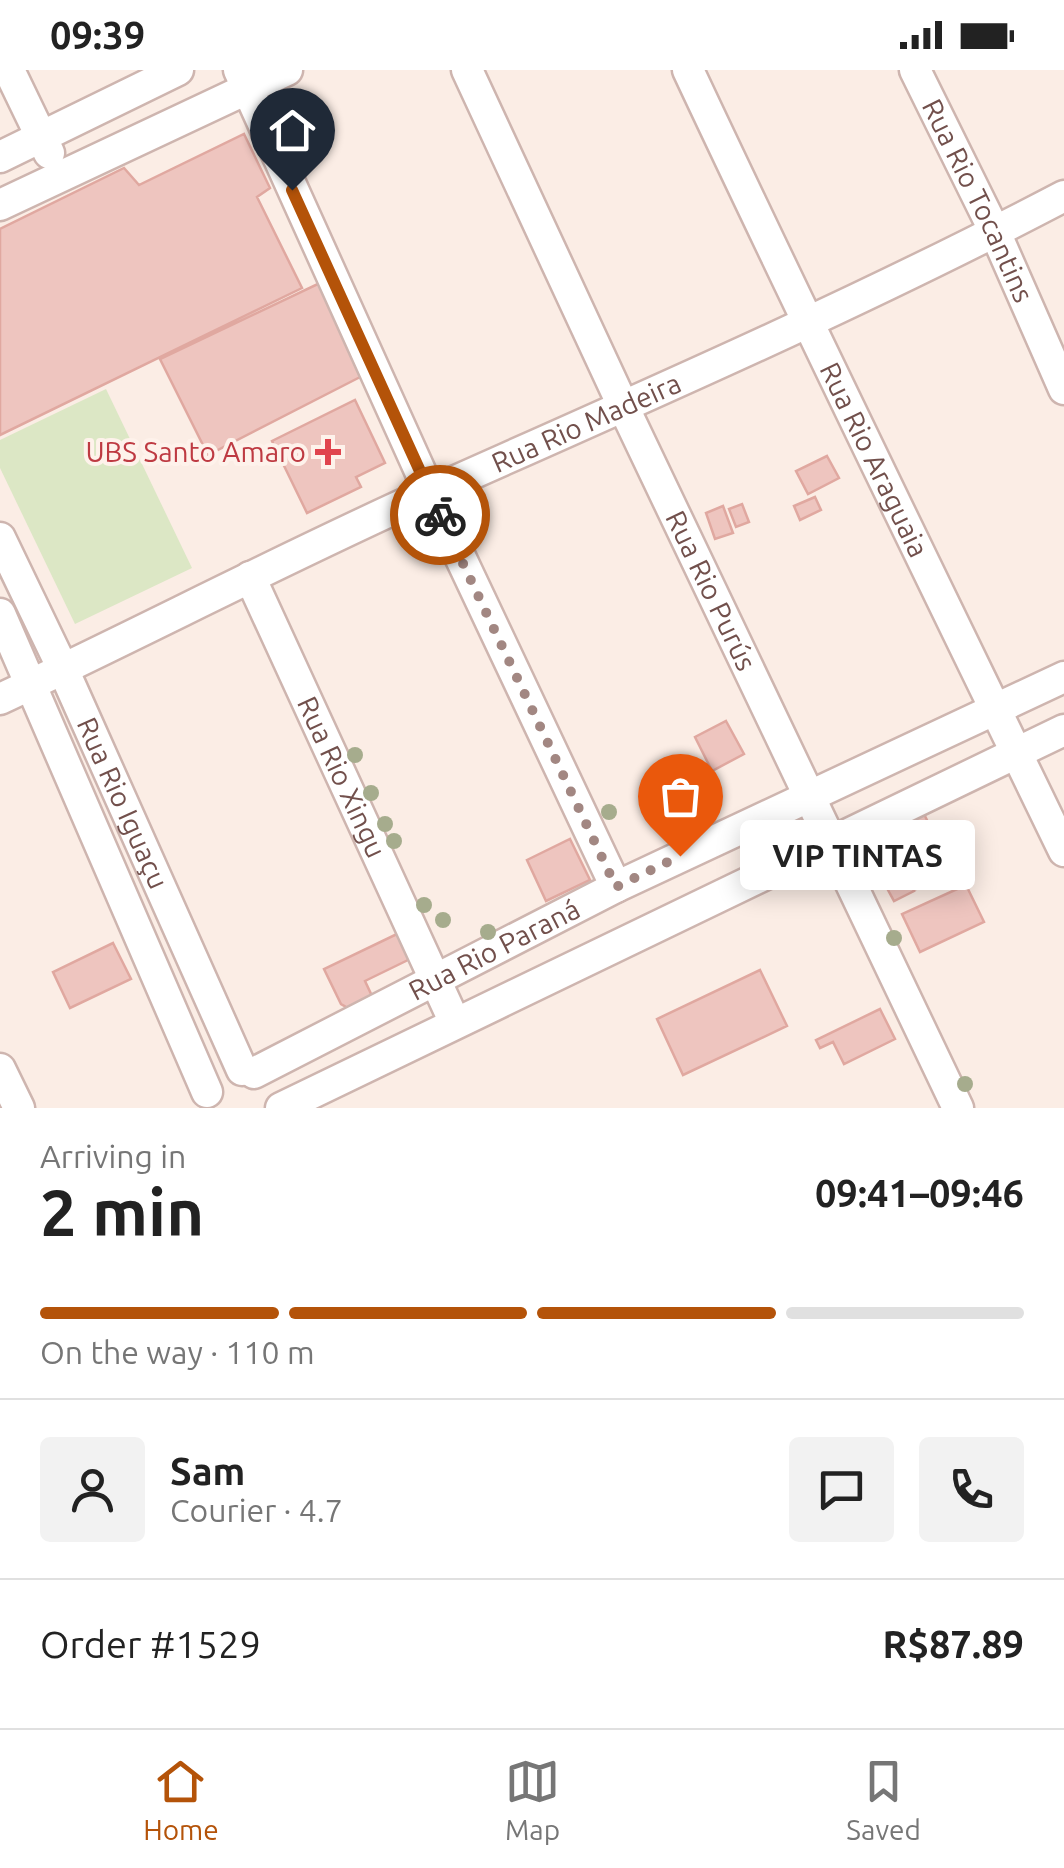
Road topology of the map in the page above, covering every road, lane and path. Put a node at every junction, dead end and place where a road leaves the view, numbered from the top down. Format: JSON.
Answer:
{"nodes":[{"id":1,"x":9,"y":70,"type":"edge"},
{"id":2,"x":178,"y":70,"type":"edge"},
{"id":3,"x":287,"y":70,"type":"edge"},
{"id":4,"x":467,"y":70,"type":"edge"},
{"id":5,"x":688,"y":70,"type":"edge"},
{"id":6,"x":915,"y":70,"type":"edge"},
{"id":7,"x":243,"y":80,"type":"edge"},
{"id":8,"x":40,"y":138,"type":"junction"},
{"id":9,"x":0,"y":157,"type":"edge"},
{"id":10,"x":62,"y":178,"type":"junction"},
{"id":11,"x":1064,"y":196,"type":"edge"},
{"id":12,"x":0,"y":206,"type":"edge"},
{"id":13,"x":995,"y":232,"type":"junction"},
{"id":14,"x":806,"y":322,"type":"junction"},
{"id":15,"x":1064,"y":389,"type":"edge"},
{"id":16,"x":624,"y":408,"type":"junction"},
{"id":17,"x":430,"y":493,"type":"junction"},
{"id":18,"x":0,"y":538,"type":"edge"},
{"id":19,"x":250,"y":577,"type":"junction"},
{"id":20,"x":0,"y":614,"type":"edge"},
{"id":21,"x":63,"y":670,"type":"junction"},
{"id":22,"x":1064,"y":677,"type":"edge"},
{"id":23,"x":31,"y":684,"type":"junction"},
{"id":24,"x":0,"y":698,"type":"edge"},
{"id":25,"x":996,"y":706,"type":"junction"},
{"id":26,"x":1064,"y":730,"type":"edge"},
{"id":27,"x":1016,"y":753,"type":"junction"},
{"id":28,"x":809,"y":796,"type":"junction"},
{"id":29,"x":829,"y":841,"type":"junction"},
{"id":30,"x":1064,"y":851,"type":"edge"},
{"id":31,"x":616,"y":887,"type":"junction"},
{"id":32,"x":432,"y":979,"type":"junction"},
{"id":33,"x":455,"y":1023,"type":"junction"},
{"id":34,"x":0,"y":1069,"type":"edge"},
{"id":35,"x":248,"y":1072,"type":"junction"},
{"id":36,"x":201,"y":1102,"type":"edge"},
{"id":37,"x":20,"y":1108,"type":"edge"},
{"id":38,"x":272,"y":1108,"type":"edge"},
{"id":39,"x":281,"y":1108,"type":"edge"},
{"id":40,"x":958,"y":1108,"type":"edge"}],
"edges":[{"from":1,"to":8,"type":"street"},
{"from":2,"to":8,"type":"street"},
{"from":3,"to":7,"type":"street"},
{"from":4,"to":16,"type":"street","name":"Rua Rio Purús"},
{"from":5,"to":14,"type":"street","name":"Rua Rio Araguaia"},
{"from":6,"to":13,"type":"street","name":"Rua Rio Tocantins"},
{"from":7,"to":10,"type":"street"},
{"from":7,"to":17,"type":"street"},
{"from":8,"to":9,"type":"street"},
{"from":8,"to":10,"type":"street"},
{"from":10,"to":12,"type":"street"},
{"from":11,"to":13,"type":"street","name":"Rua Rio Madeira"},
{"from":13,"to":14,"type":"street","name":"Rua Rio Madeira"},
{"from":13,"to":15,"type":"street","name":"Rua Rio Tocantins"},
{"from":14,"to":16,"type":"street","name":"Rua Rio Madeira"},
{"from":14,"to":25,"type":"street","name":"Rua Rio Araguaia"},
{"from":16,"to":17,"type":"street","name":"Rua Rio Madeira"},
{"from":16,"to":28,"type":"street","name":"Rua Rio Purús"},
{"from":17,"to":19,"type":"street","name":"Rua Rio Madeira"},
{"from":17,"to":31,"type":"street"},
{"from":18,"to":21,"type":"street","name":"Rua Rio Iguaçu"},
{"from":19,"to":21,"type":"street","name":"Rua Rio Madeira"},
{"from":19,"to":32,"type":"street","name":"Rua Rio Xingu"},
{"from":20,"to":23,"type":"street","name":"Rua Rio Iguaçu"},
{"from":21,"to":23,"type":"street","name":"Rua Rio Madeira"},
{"from":21,"to":35,"type":"street","name":"Rua Rio Iguaçu"},
{"from":22,"to":25,"type":"street","name":"Rua Rio Paraná"},
{"from":23,"to":24,"type":"street","name":"Rua Rio Madeira"},
{"from":23,"to":36,"type":"street","name":"Rua Rio Iguaçu"},
{"from":25,"to":27,"type":"street","name":"Rua Rio Araguaia"},
{"from":25,"to":28,"type":"street","name":"Rua Rio Paraná"},
{"from":26,"to":27,"type":"street","name":"Rua Rio Paraná"},
{"from":27,"to":29,"type":"street","name":"Rua Rio Paraná"},
{"from":27,"to":30,"type":"street","name":"Rua Rio Araguaia"},
{"from":28,"to":29,"type":"street","name":"Rua Rio Purús"},
{"from":28,"to":31,"type":"street","name":"Rua Rio Paraná"},
{"from":29,"to":33,"type":"street","name":"Rua Rio Paraná"},
{"from":29,"to":40,"type":"street","name":"Rua Rio Purús"},
{"from":31,"to":32,"type":"street","name":"Rua Rio Paraná"},
{"from":32,"to":33,"type":"street","name":"Rua Rio Xingu"},
{"from":32,"to":35,"type":"street","name":"Rua Rio Paraná"},
{"from":33,"to":39,"type":"street","name":"Rua Rio Paraná"},
{"from":34,"to":37,"type":"street"},
{"from":35,"to":36,"type":"street","name":"Rua Rio Paraná"},
{"from":35,"to":38,"type":"street","name":"Rua Rio Iguaçu"}]}
